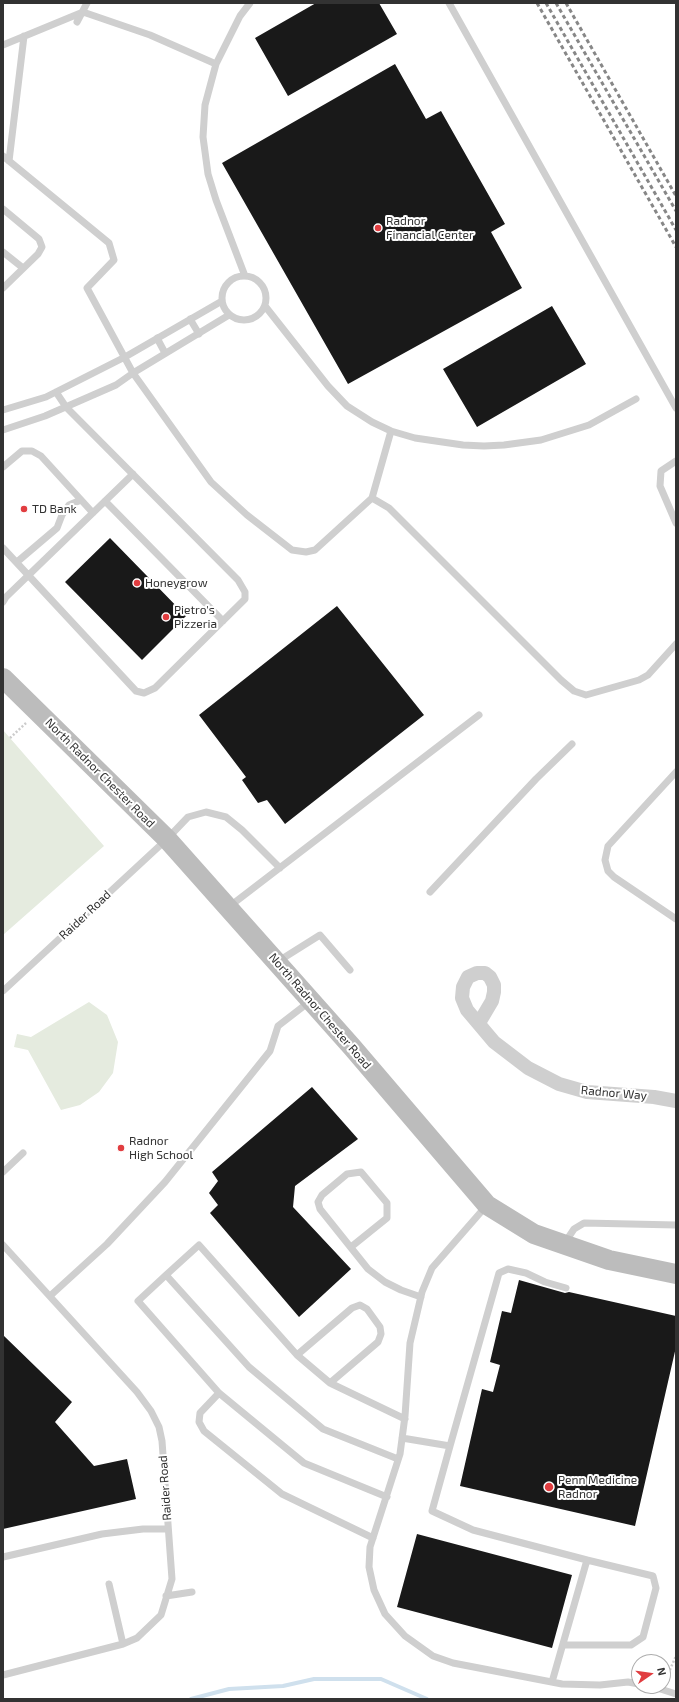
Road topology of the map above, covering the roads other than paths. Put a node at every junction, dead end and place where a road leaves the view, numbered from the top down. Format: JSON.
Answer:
{"nodes":[{"id":1,"x":87,"y":3,"type":"edge"},
{"id":2,"x":250,"y":3,"type":"edge"},
{"id":3,"x":449,"y":3,"type":"edge"},
{"id":4,"x":83,"y":12,"type":"junction"},
{"id":5,"x":77,"y":22,"type":"dead end"},
{"id":6,"x":24,"y":36,"type":"junction"},
{"id":7,"x":3,"y":45,"type":"edge"},
{"id":8,"x":216,"y":64,"type":"junction"},
{"id":9,"x":3,"y":156,"type":"edge"},
{"id":10,"x":9,"y":161,"type":"junction"},
{"id":11,"x":3,"y":209,"type":"edge"},
{"id":12,"x":3,"y":252,"type":"edge"},
{"id":13,"x":23,"y":268,"type":"junction"},
{"id":14,"x":245,"y":276,"type":"junction"},
{"id":15,"x":3,"y":288,"type":"edge"},
{"id":16,"x":222,"y":301,"type":"junction"},
{"id":17,"x":265,"y":306,"type":"junction"},
{"id":18,"x":229,"y":315,"type":"junction"},
{"id":19,"x":190,"y":319,"type":"junction"},
{"id":20,"x":199,"y":334,"type":"junction"},
{"id":21,"x":156,"y":338,"type":"junction"},
{"id":22,"x":165,"y":353,"type":"junction"},
{"id":23,"x":125,"y":357,"type":"junction"},
{"id":24,"x":133,"y":373,"type":"junction"},
{"id":25,"x":56,"y":392,"type":"junction"},
{"id":26,"x":636,"y":399,"type":"dead end"},
{"id":27,"x":66,"y":407,"type":"junction"},
{"id":28,"x":676,"y":408,"type":"edge"},
{"id":29,"x":3,"y":410,"type":"edge"},
{"id":30,"x":3,"y":430,"type":"edge"},
{"id":31,"x":391,"y":431,"type":"junction"},
{"id":32,"x":676,"y":461,"type":"edge"},
{"id":33,"x":3,"y":467,"type":"edge"},
{"id":34,"x":133,"y":474,"type":"junction"},
{"id":35,"x":372,"y":498,"type":"junction"},
{"id":36,"x":81,"y":500,"type":"junction"},
{"id":37,"x":105,"y":501,"type":"junction"},
{"id":38,"x":93,"y":513,"type":"junction"},
{"id":39,"x":676,"y":523,"type":"edge"},
{"id":40,"x":3,"y":548,"type":"edge"},
{"id":41,"x":17,"y":562,"type":"junction"},
{"id":42,"x":29,"y":576,"type":"junction"},
{"id":43,"x":3,"y":602,"type":"edge"},
{"id":44,"x":223,"y":621,"type":"junction"},
{"id":45,"x":676,"y":644,"type":"edge"},
{"id":46,"x":673,"y":650,"type":"edge"},
{"id":47,"x":3,"y":678,"type":"edge"},
{"id":48,"x":479,"y":715,"type":"dead end"},
{"id":49,"x":572,"y":744,"type":"dead end"},
{"id":50,"x":676,"y":772,"type":"edge"},
{"id":51,"x":167,"y":840,"type":"junction"},
{"id":52,"x":280,"y":868,"type":"junction"},
{"id":53,"x":430,"y":892,"type":"dead end"},
{"id":54,"x":228,"y":907,"type":"junction"},
{"id":55,"x":676,"y":919,"type":"edge"},
{"id":56,"x":277,"y":962,"type":"junction"},
{"id":57,"x":350,"y":970,"type":"dead end"},
{"id":58,"x":3,"y":991,"type":"edge"},
{"id":59,"x":311,"y":1000,"type":"junction"},
{"id":60,"x":479,"y":1023,"type":"dead end"},
{"id":61,"x":676,"y":1101,"type":"edge"},
{"id":62,"x":23,"y":1153,"type":"dead end"},
{"id":63,"x":3,"y":1172,"type":"edge"},
{"id":64,"x":487,"y":1205,"type":"junction"},
{"id":65,"x":676,"y":1225,"type":"edge"},
{"id":66,"x":564,"y":1244,"type":"junction"},
{"id":67,"x":3,"y":1245,"type":"edge"},
{"id":68,"x":351,"y":1247,"type":"junction"},
{"id":69,"x":676,"y":1274,"type":"edge"},
{"id":70,"x":166,"y":1275,"type":"junction"},
{"id":71,"x":566,"y":1288,"type":"dead end"},
{"id":72,"x":50,"y":1296,"type":"junction"},
{"id":73,"x":421,"y":1297,"type":"junction"},
{"id":74,"x":297,"y":1355,"type":"junction"},
{"id":75,"x":330,"y":1383,"type":"junction"},
{"id":76,"x":219,"y":1393,"type":"junction"},
{"id":77,"x":404,"y":1419,"type":"junction"},
{"id":78,"x":402,"y":1438,"type":"junction"},
{"id":79,"x":450,"y":1446,"type":"junction"},
{"id":80,"x":398,"y":1459,"type":"junction"},
{"id":81,"x":387,"y":1497,"type":"junction"},
{"id":82,"x":168,"y":1529,"type":"junction"},
{"id":83,"x":373,"y":1538,"type":"junction"},
{"id":84,"x":3,"y":1557,"type":"edge"},
{"id":85,"x":587,"y":1560,"type":"junction"},
{"id":86,"x":109,"y":1584,"type":"dead end"},
{"id":87,"x":192,"y":1592,"type":"dead end"},
{"id":88,"x":166,"y":1596,"type":"junction"},
{"id":89,"x":123,"y":1644,"type":"junction"},
{"id":90,"x":563,"y":1645,"type":"junction"},
{"id":91,"x":3,"y":1675,"type":"edge"},
{"id":92,"x":552,"y":1682,"type":"junction"},
{"id":93,"x":631,"y":1683,"type":"edge"}],
"edges":[{"from":1,"to":4,"type":"lane"},
{"from":2,"to":8,"type":"lane"},
{"from":3,"to":28,"type":"lane"},
{"from":4,"to":5,"type":"lane"},
{"from":4,"to":6,"type":"lane"},
{"from":4,"to":8,"type":"lane"},
{"from":6,"to":7,"type":"lane"},
{"from":6,"to":10,"type":"lane"},
{"from":8,"to":14,"type":"lane"},
{"from":9,"to":10,"type":"lane"},
{"from":10,"to":23,"type":"lane"},
{"from":11,"to":13,"type":"lane"},
{"from":12,"to":13,"type":"lane"},
{"from":13,"to":15,"type":"lane"},
{"from":14,"to":16,"type":"lane"},
{"from":14,"to":17,"type":"lane"},
{"from":16,"to":18,"type":"lane"},
{"from":16,"to":19,"type":"lane"},
{"from":17,"to":18,"type":"lane"},
{"from":17,"to":31,"type":"lane"},
{"from":18,"to":20,"type":"lane"},
{"from":19,"to":20,"type":"lane"},
{"from":19,"to":21,"type":"lane"},
{"from":20,"to":22,"type":"lane"},
{"from":21,"to":22,"type":"lane"},
{"from":21,"to":23,"type":"lane"},
{"from":22,"to":24,"type":"lane"},
{"from":23,"to":24,"type":"lane"},
{"from":23,"to":25,"type":"lane"},
{"from":24,"to":27,"type":"lane"},
{"from":24,"to":35,"type":"lane"},
{"from":25,"to":27,"type":"lane"},
{"from":25,"to":29,"type":"lane"},
{"from":26,"to":31,"type":"lane"},
{"from":27,"to":30,"type":"lane"},
{"from":27,"to":34,"type":"lane"},
{"from":31,"to":35,"type":"lane"},
{"from":32,"to":39,"type":"lane"},
{"from":33,"to":36,"type":"lane"},
{"from":34,"to":37,"type":"lane"},
{"from":34,"to":44,"type":"lane"},
{"from":35,"to":46,"type":"lane"},
{"from":36,"to":38,"type":"lane"},
{"from":36,"to":41,"type":"lane"},
{"from":37,"to":38,"type":"lane"},
{"from":37,"to":44,"type":"lane"},
{"from":38,"to":42,"type":"lane"},
{"from":40,"to":41,"type":"lane"},
{"from":41,"to":42,"type":"lane"},
{"from":42,"to":43,"type":"lane"},
{"from":42,"to":44,"type":"lane"},
{"from":45,"to":46,"type":"lane"},
{"from":47,"to":51,"type":"main road","name":"North Radnor Chester Road"},
{"from":48,"to":52,"type":"lane"},
{"from":49,"to":53,"type":"lane"},
{"from":50,"to":55,"type":"lane"},
{"from":51,"to":52,"type":"lane","name":"Raider Road"},
{"from":51,"to":54,"type":"main road","name":"North Radnor Chester Road"},
{"from":51,"to":58,"type":"lane","name":"Raider Road"},
{"from":52,"to":54,"type":"lane"},
{"from":54,"to":56,"type":"main road","name":"North Radnor Chester Road"},
{"from":56,"to":57,"type":"lane"},
{"from":56,"to":59,"type":"main road","name":"North Radnor Chester Road"},
{"from":59,"to":64,"type":"main road","name":"North Radnor Chester Road"},
{"from":59,"to":72,"type":"lane"},
{"from":60,"to":61,"type":"street","name":"Radnor Way"},
{"from":62,"to":63,"type":"lane"},
{"from":64,"to":66,"type":"main road","name":"North Radnor Chester Road"},
{"from":64,"to":73,"type":"lane"},
{"from":65,"to":66,"type":"lane"},
{"from":66,"to":69,"type":"main road","name":"North Radnor Chester Road"},
{"from":67,"to":72,"type":"lane","name":"Raider Road"},
{"from":68,"to":68,"type":"lane"},
{"from":68,"to":73,"type":"lane"},
{"from":70,"to":74,"type":"lane"},
{"from":70,"to":76,"type":"lane"},
{"from":70,"to":80,"type":"lane"},
{"from":71,"to":79,"type":"lane"},
{"from":72,"to":82,"type":"lane","name":"Raider Road"},
{"from":73,"to":77,"type":"lane"},
{"from":74,"to":75,"type":"lane"},
{"from":74,"to":75,"type":"lane"},
{"from":75,"to":77,"type":"lane"},
{"from":76,"to":81,"type":"lane"},
{"from":76,"to":83,"type":"lane"},
{"from":77,"to":78,"type":"lane"},
{"from":78,"to":79,"type":"lane"},
{"from":78,"to":80,"type":"lane"},
{"from":79,"to":85,"type":"lane"},
{"from":80,"to":81,"type":"lane"},
{"from":81,"to":83,"type":"lane"},
{"from":82,"to":84,"type":"lane"},
{"from":82,"to":88,"type":"lane","name":"Raider Road"},
{"from":83,"to":92,"type":"lane"},
{"from":85,"to":90,"type":"lane"},
{"from":85,"to":90,"type":"lane"},
{"from":86,"to":89,"type":"lane"},
{"from":87,"to":88,"type":"lane"},
{"from":88,"to":89,"type":"lane","name":"Raider Road"},
{"from":89,"to":91,"type":"lane","name":"Raider Road"},
{"from":90,"to":92,"type":"lane"},
{"from":92,"to":93,"type":"lane"}]}
